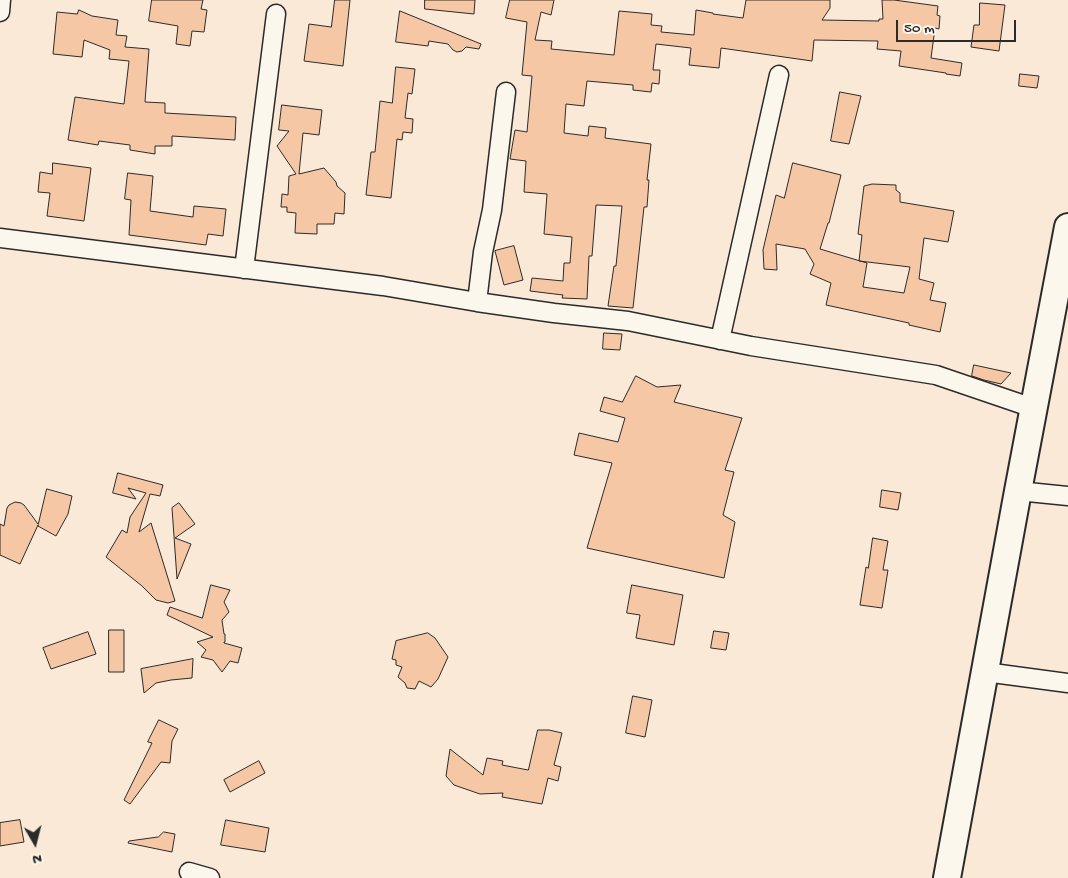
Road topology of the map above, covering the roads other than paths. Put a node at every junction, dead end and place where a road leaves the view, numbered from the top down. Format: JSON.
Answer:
{"nodes":[{"id":1,"x":1,"y":0,"type":"edge"},
{"id":2,"x":0,"y":12,"type":"edge"},
{"id":3,"x":276,"y":14,"type":"dead end"},
{"id":4,"x":779,"y":75,"type":"dead end"},
{"id":5,"x":506,"y":92,"type":"dead end"},
{"id":6,"x":1068,"y":227,"type":"edge"},
{"id":7,"x":0,"y":238,"type":"edge"},
{"id":8,"x":244,"y":268,"type":"junction"},
{"id":9,"x":477,"y":302,"type":"junction"},
{"id":10,"x":720,"y":340,"type":"junction"},
{"id":11,"x":1033,"y":408,"type":"junction"},
{"id":12,"x":1018,"y":491,"type":"junction"},
{"id":13,"x":1068,"y":496,"type":"edge"},
{"id":14,"x":985,"y":672,"type":"junction"},
{"id":15,"x":1068,"y":683,"type":"edge"},
{"id":16,"x":189,"y":872,"type":"dead end"},
{"id":17,"x":210,"y":878,"type":"edge"},
{"id":18,"x":948,"y":878,"type":"edge"}],
"edges":[{"from":1,"to":2,"type":"street"},
{"from":3,"to":8,"type":"street"},
{"from":4,"to":10,"type":"street"},
{"from":5,"to":9,"type":"street"},
{"from":6,"to":11,"type":"highway"},
{"from":7,"to":8,"type":"street"},
{"from":8,"to":9,"type":"street"},
{"from":9,"to":10,"type":"street"},
{"from":10,"to":11,"type":"street"},
{"from":11,"to":12,"type":"highway"},
{"from":12,"to":13,"type":"street"},
{"from":12,"to":14,"type":"highway"},
{"from":14,"to":15,"type":"street"},
{"from":14,"to":18,"type":"highway"},
{"from":16,"to":17,"type":"street"}]}
